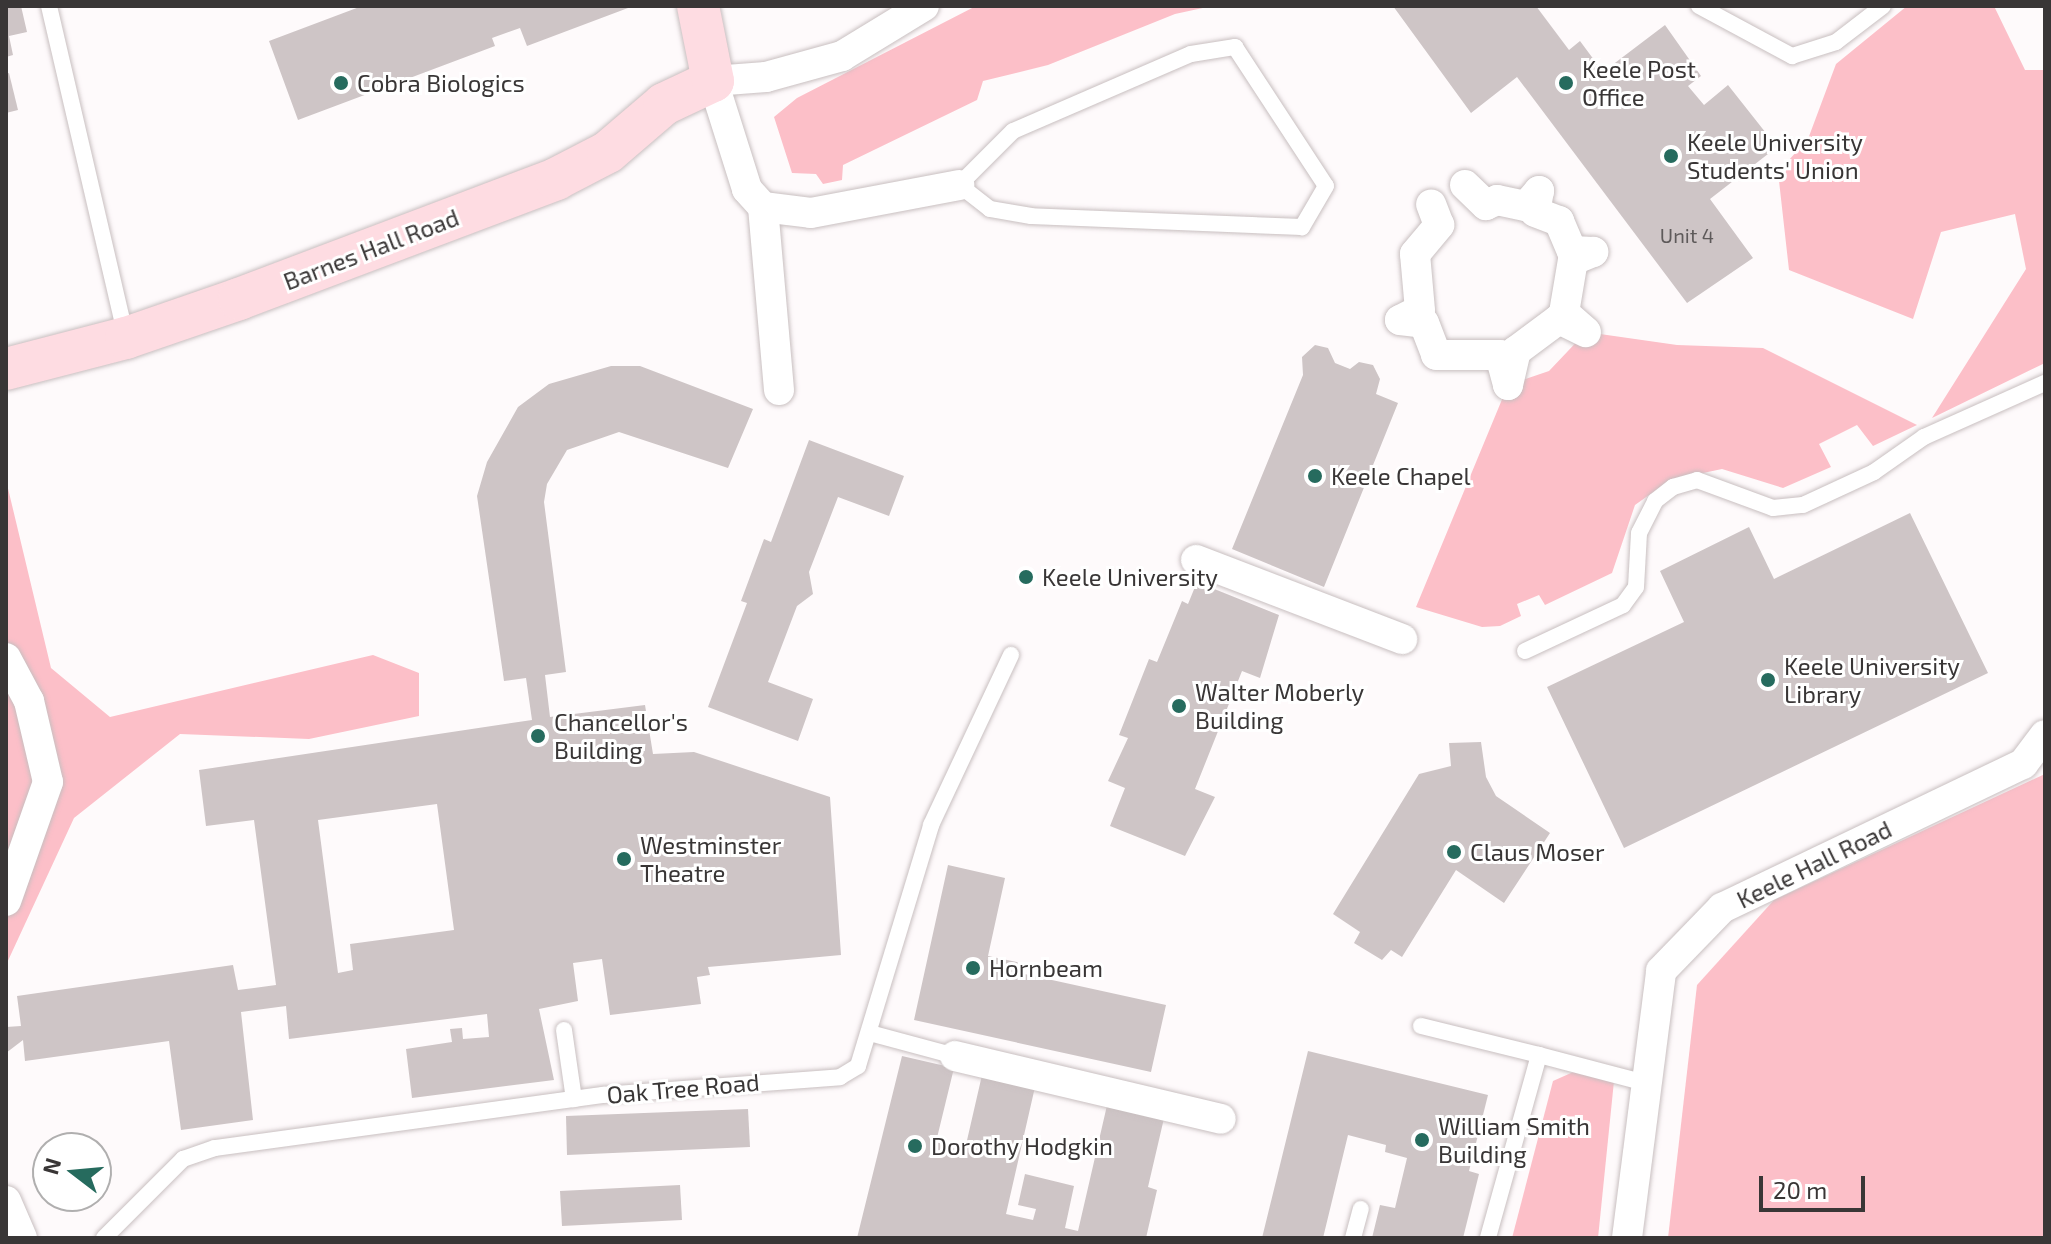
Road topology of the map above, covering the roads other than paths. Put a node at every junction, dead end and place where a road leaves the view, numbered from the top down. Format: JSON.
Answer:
{"nodes":[{"id":1,"x":49,"y":6,"type":"edge"},
{"id":2,"x":698,"y":6,"type":"edge"},
{"id":3,"x":924,"y":6,"type":"edge"},
{"id":4,"x":1699,"y":6,"type":"edge"},
{"id":5,"x":1883,"y":6,"type":"edge"},
{"id":6,"x":713,"y":81,"type":"junction"},
{"id":7,"x":959,"y":185,"type":"junction"},
{"id":8,"x":763,"y":207,"type":"junction"},
{"id":9,"x":126,"y":338,"type":"junction"},
{"id":10,"x":6,"y":369,"type":"edge"},
{"id":11,"x":2045,"y":383,"type":"edge"},
{"id":12,"x":1508,"y":385,"type":"joint"},
{"id":13,"x":779,"y":390,"type":"dead end"},
{"id":14,"x":1196,"y":560,"type":"dead end"},
{"id":15,"x":1402,"y":639,"type":"dead end"},
{"id":16,"x":1525,"y":651,"type":"dead end"},
{"id":17,"x":1011,"y":655,"type":"dead end"},
{"id":18,"x":6,"y":658,"type":"edge"},
{"id":19,"x":2045,"y":735,"type":"edge"},
{"id":20,"x":6,"y":901,"type":"edge"},
{"id":21,"x":1421,"y":1026,"type":"dead end"},
{"id":22,"x":564,"y":1030,"type":"dead end"},
{"id":23,"x":870,"y":1033,"type":"junction"},
{"id":24,"x":1539,"y":1055,"type":"junction"},
{"id":25,"x":955,"y":1056,"type":"joint"},
{"id":26,"x":1646,"y":1083,"type":"junction"},
{"id":27,"x":574,"y":1099,"type":"junction"},
{"id":28,"x":1221,"y":1119,"type":"dead end"},
{"id":29,"x":6,"y":1201,"type":"edge"},
{"id":30,"x":1361,"y":1209,"type":"dead end"},
{"id":31,"x":22,"y":1238,"type":"edge"},
{"id":32,"x":104,"y":1238,"type":"edge"},
{"id":33,"x":1353,"y":1238,"type":"edge"},
{"id":34,"x":1488,"y":1238,"type":"edge"},
{"id":35,"x":1627,"y":1238,"type":"edge"}],
"edges":[{"from":1,"to":9,"type":"lane"},
{"from":2,"to":6,"type":"street"},
{"from":3,"to":6,"type":"street"},
{"from":4,"to":5,"type":"lane"},
{"from":6,"to":8,"type":"street"},
{"from":6,"to":9,"type":"street","name":"Barnes Hall Road"},
{"from":7,"to":7,"type":"lane"},
{"from":7,"to":8,"type":"street"},
{"from":8,"to":13,"type":"street"},
{"from":9,"to":10,"type":"street","name":"Barnes Hall Road"},
{"from":11,"to":16,"type":"lane"},
{"from":12,"to":12,"type":"street"},
{"from":14,"to":15,"type":"street"},
{"from":17,"to":23,"type":"lane","name":"Oak Tree Road"},
{"from":18,"to":20,"type":"street"},
{"from":19,"to":26,"type":"street","name":"Keele Hall Road"},
{"from":21,"to":24,"type":"lane"},
{"from":22,"to":27,"type":"lane"},
{"from":23,"to":25,"type":"lane"},
{"from":23,"to":27,"type":"lane","name":"Oak Tree Road"},
{"from":24,"to":26,"type":"lane"},
{"from":24,"to":34,"type":"lane"},
{"from":25,"to":28,"type":"street"},
{"from":26,"to":35,"type":"street","name":"Keele Hall Road"},
{"from":27,"to":32,"type":"lane","name":"Oak Tree Road"},
{"from":29,"to":31,"type":"street"},
{"from":30,"to":33,"type":"lane"}]}
